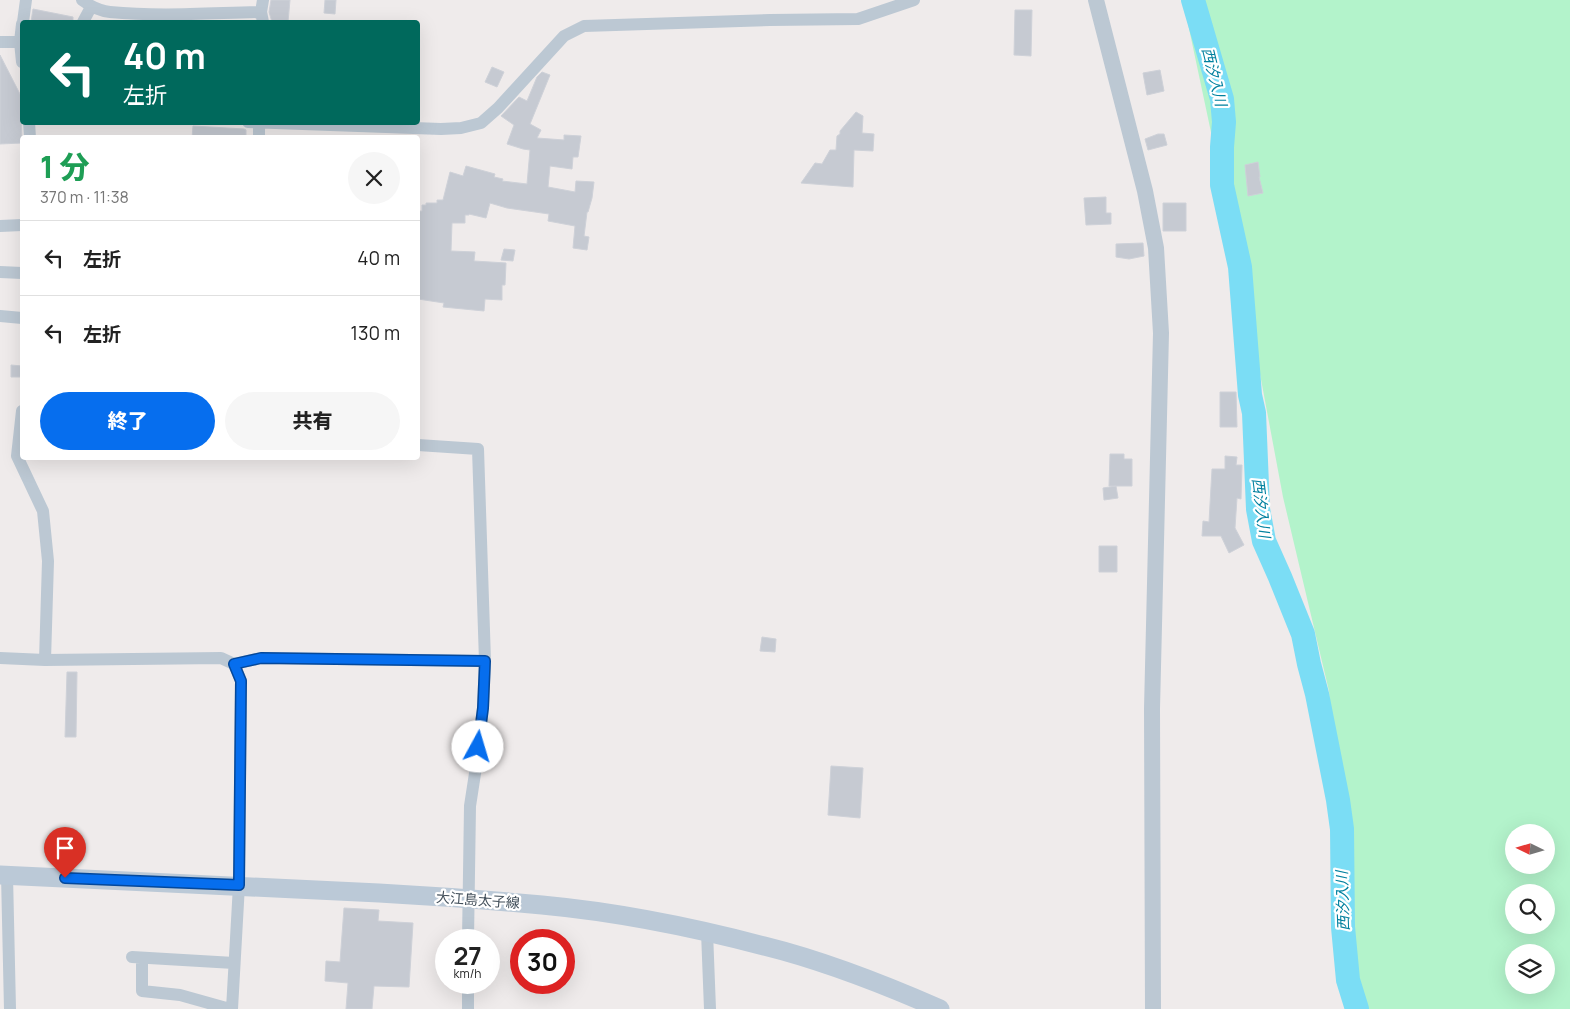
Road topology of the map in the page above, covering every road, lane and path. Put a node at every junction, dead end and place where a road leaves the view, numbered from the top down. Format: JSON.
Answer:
{"nodes":[{"id":1,"x":26,"y":0,"type":"edge"},
{"id":2,"x":914,"y":0,"type":"edge"},
{"id":3,"x":1096,"y":0,"type":"edge"},
{"id":4,"x":86,"y":3,"type":"edge"},
{"id":5,"x":262,"y":12,"type":"edge"},
{"id":6,"x":23,"y":20,"type":"edge"},
{"id":7,"x":83,"y":20,"type":"edge"},
{"id":8,"x":0,"y":42,"type":"edge"},
{"id":9,"x":20,"y":44,"type":"edge"},
{"id":10,"x":320,"y":125,"type":"edge"},
{"id":11,"x":20,"y":225,"type":"edge"},
{"id":12,"x":0,"y":226,"type":"edge"},
{"id":13,"x":0,"y":272,"type":"edge"},
{"id":14,"x":20,"y":273,"type":"edge"},
{"id":15,"x":0,"y":316,"type":"edge"},
{"id":16,"x":20,"y":318,"type":"edge"},
{"id":17,"x":20,"y":434,"type":"edge"},
{"id":18,"x":420,"y":445,"type":"edge"},
{"id":19,"x":0,"y":658,"type":"edge"},
{"id":20,"x":45,"y":660,"type":"junction"},
{"id":21,"x":485,"y":661,"type":"junction"},
{"id":22,"x":234,"y":664,"type":"junction"},
{"id":23,"x":4,"y":875,"type":"edge"},
{"id":24,"x":239,"y":885,"type":"junction"},
{"id":25,"x":467,"y":898,"type":"junction"},
{"id":26,"x":468,"y":929,"type":"edge"},
{"id":27,"x":707,"y":932,"type":"junction"},
{"id":28,"x":234,"y":963,"type":"junction"},
{"id":29,"x":468,"y":994,"type":"edge"},
{"id":30,"x":922,"y":1005,"type":"edge"},
{"id":31,"x":10,"y":1009,"type":"edge"},
{"id":32,"x":231,"y":1009,"type":"edge"},
{"id":33,"x":468,"y":1009,"type":"edge"},
{"id":34,"x":710,"y":1009,"type":"edge"},
{"id":35,"x":940,"y":1009,"type":"edge"},
{"id":36,"x":1153,"y":1009,"type":"edge"}],
"edges":[{"from":1,"to":6,"type":"street"},
{"from":2,"to":10,"type":"street"},
{"from":3,"to":36,"type":"street"},
{"from":4,"to":5,"type":"street"},
{"from":4,"to":7,"type":"street"},
{"from":8,"to":9,"type":"street"},
{"from":11,"to":12,"type":"street"},
{"from":13,"to":14,"type":"street"},
{"from":15,"to":16,"type":"street"},
{"from":17,"to":20,"type":"street"},
{"from":18,"to":21,"type":"street"},
{"from":19,"to":20,"type":"street"},
{"from":20,"to":22,"type":"street"},
{"from":21,"to":22,"type":"street"},
{"from":21,"to":25,"type":"street"},
{"from":22,"to":24,"type":"street"},
{"from":23,"to":24,"type":"main road","name":"大江島太子線"},
{"from":23,"to":31,"type":"street"},
{"from":24,"to":25,"type":"main road","name":"大江島太子線"},
{"from":24,"to":28,"type":"street"},
{"from":25,"to":26,"type":"street"},
{"from":25,"to":27,"type":"main road","name":"大江島太子線"},
{"from":27,"to":30,"type":"main road","name":"大江島太子線"},
{"from":27,"to":34,"type":"street"},
{"from":28,"to":32,"type":"street"},
{"from":28,"to":32,"type":"street"},
{"from":29,"to":33,"type":"street"},
{"from":30,"to":35,"type":"main road","name":"大江島太子線"}]}
